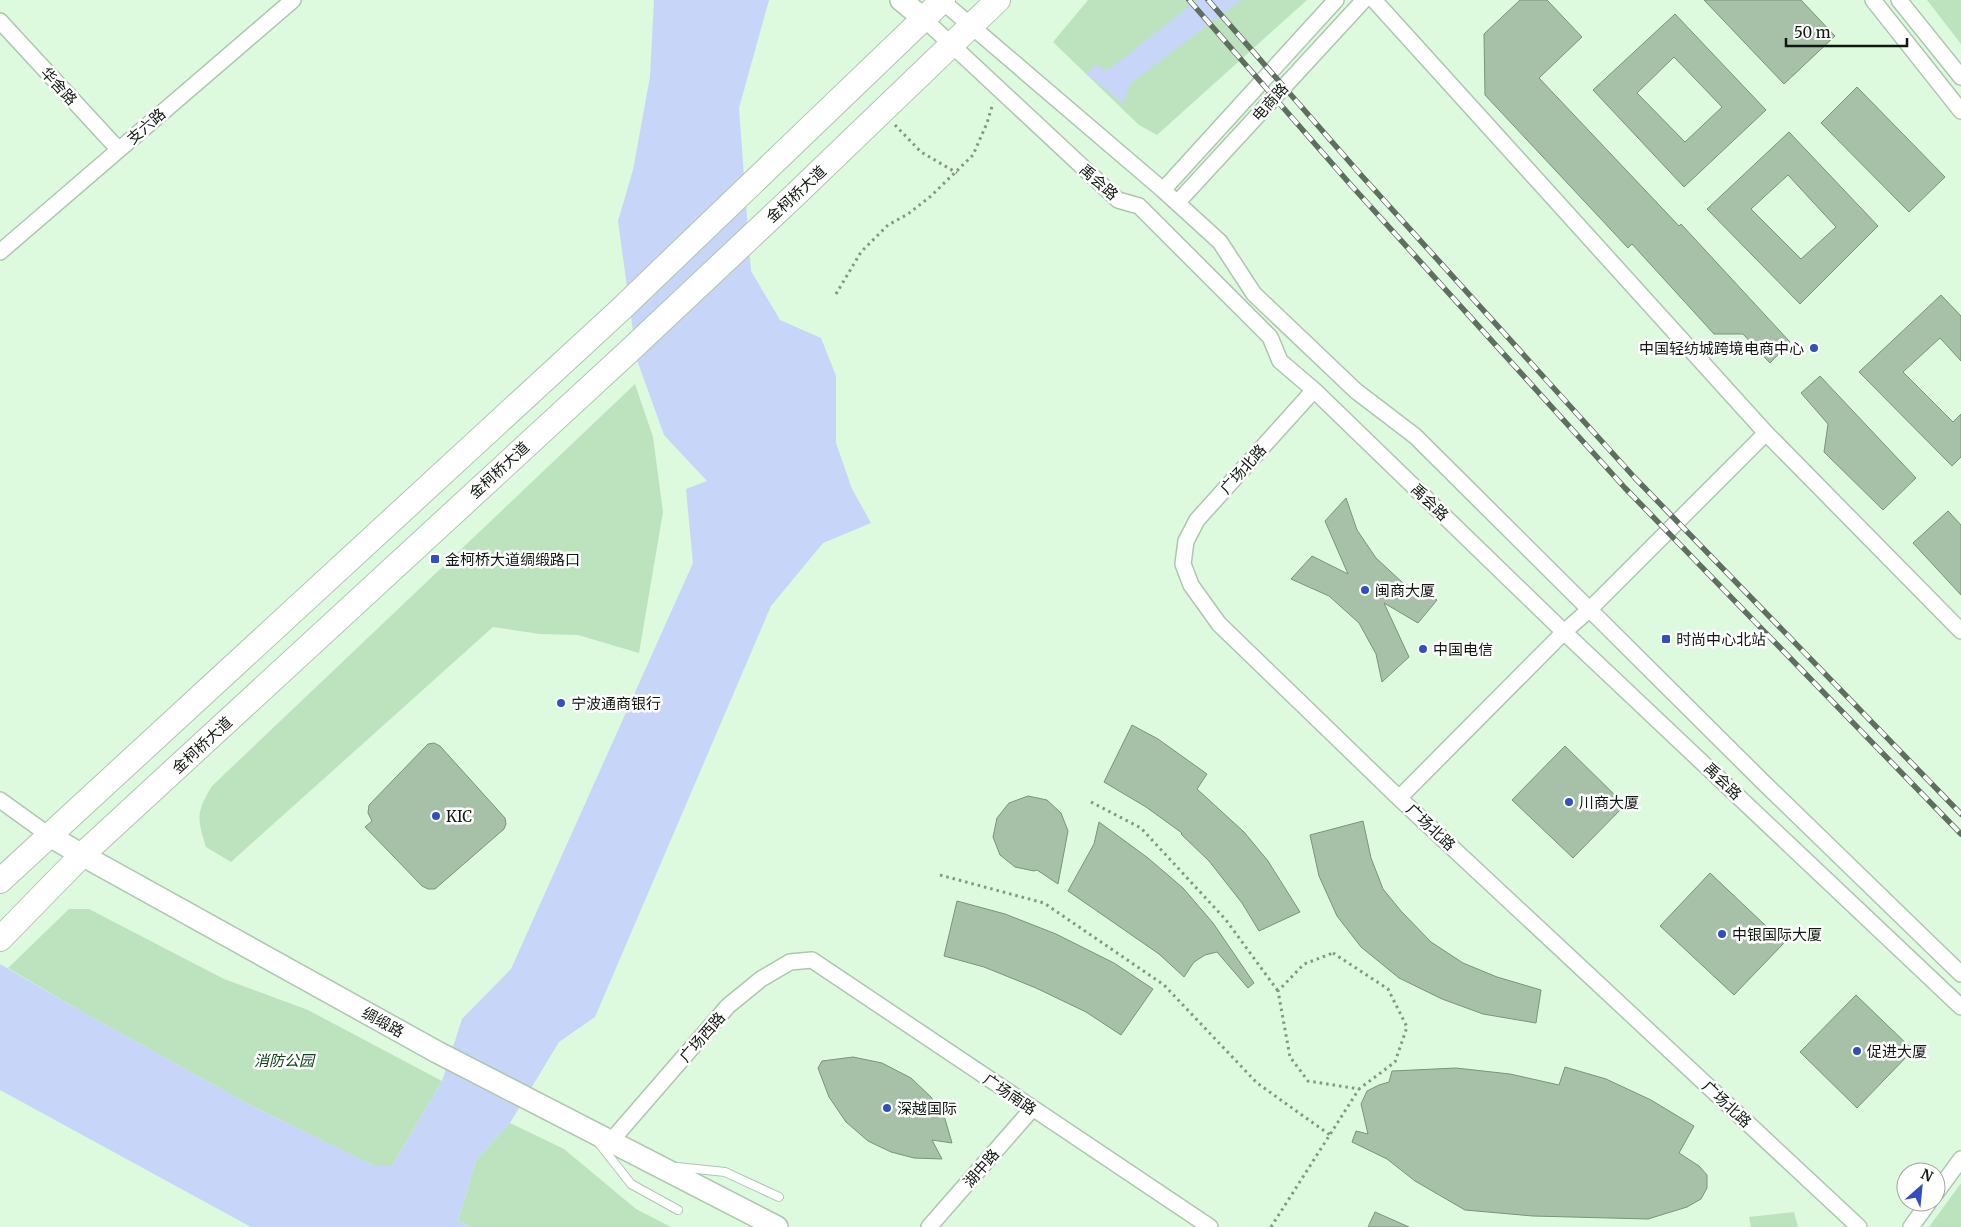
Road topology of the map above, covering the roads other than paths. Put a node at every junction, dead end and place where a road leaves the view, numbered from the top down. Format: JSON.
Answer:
{"nodes":[{"id":1,"x":293,"y":0,"type":"edge"},
{"id":2,"x":901,"y":0,"type":"edge"},
{"id":3,"x":942,"y":0,"type":"edge"},
{"id":4,"x":998,"y":0,"type":"edge"},
{"id":5,"x":1004,"y":0,"type":"edge"},
{"id":6,"x":1336,"y":0,"type":"edge"},
{"id":7,"x":1364,"y":0,"type":"edge"},
{"id":8,"x":1374,"y":0,"type":"edge"},
{"id":9,"x":1873,"y":0,"type":"edge"},
{"id":10,"x":1900,"y":0,"type":"edge"},
{"id":11,"x":924,"y":19,"type":"junction"},
{"id":12,"x":0,"y":21,"type":"edge"},
{"id":13,"x":971,"y":27,"type":"junction"},
{"id":14,"x":952,"y":45,"type":"junction"},
{"id":15,"x":1961,"y":77,"type":"edge"},
{"id":16,"x":1961,"y":111,"type":"edge"},
{"id":17,"x":119,"y":150,"type":"junction"},
{"id":18,"x":1163,"y":190,"type":"junction"},
{"id":19,"x":1177,"y":203,"type":"junction"},
{"id":20,"x":0,"y":252,"type":"edge"},
{"id":21,"x":1314,"y":390,"type":"junction"},
{"id":22,"x":1766,"y":433,"type":"junction"},
{"id":23,"x":1590,"y":609,"type":"junction"},
{"id":24,"x":1961,"y":631,"type":"edge"},
{"id":25,"x":1564,"y":632,"type":"junction"},
{"id":26,"x":1399,"y":798,"type":"junction"},
{"id":27,"x":0,"y":800,"type":"edge"},
{"id":28,"x":50,"y":836,"type":"junction"},
{"id":29,"x":82,"y":855,"type":"junction"},
{"id":30,"x":0,"y":881,"type":"edge"},
{"id":31,"x":4,"y":934,"type":"edge"},
{"id":32,"x":812,"y":960,"type":"joint"},
{"id":33,"x":1961,"y":974,"type":"edge"},
{"id":34,"x":1961,"y":1008,"type":"edge"},
{"id":35,"x":1032,"y":1108,"type":"junction"},
{"id":36,"x":587,"y":1129,"type":"junction"},
{"id":37,"x":611,"y":1141,"type":"junction"},
{"id":38,"x":1961,"y":1159,"type":"edge"},
{"id":39,"x":656,"y":1165,"type":"junction"},
{"id":40,"x":1946,"y":1179,"type":"edge"},
{"id":41,"x":779,"y":1197,"type":"dead end"},
{"id":42,"x":678,"y":1210,"type":"dead end"},
{"id":43,"x":1922,"y":1212,"type":"edge"},
{"id":44,"x":776,"y":1227,"type":"edge"},
{"id":45,"x":930,"y":1227,"type":"edge"},
{"id":46,"x":1210,"y":1227,"type":"edge"},
{"id":47,"x":1859,"y":1227,"type":"edge"},
{"id":48,"x":1911,"y":1227,"type":"edge"}],
"edges":[{"from":1,"to":17,"type":"street","name":"支六路"},
{"from":2,"to":11,"type":"street","name":"禹会路"},
{"from":3,"to":11,"type":"main road"},
{"from":3,"to":13,"type":"street","name":"禹会路"},
{"from":4,"to":13,"type":"main road","name":"金柯桥大道"},
{"from":5,"to":13,"type":"street"},
{"from":6,"to":18,"type":"street","name":"电商路"},
{"from":7,"to":19,"type":"street","name":"电商路"},
{"from":8,"to":22,"type":"street"},
{"from":9,"to":16,"type":"street"},
{"from":10,"to":15,"type":"street"},
{"from":11,"to":14,"type":"street","name":"禹会路"},
{"from":11,"to":28,"type":"main road"},
{"from":12,"to":17,"type":"street","name":"华舍路"},
{"from":13,"to":14,"type":"main road","name":"金柯桥大道"},
{"from":13,"to":18,"type":"street","name":"禹会路"},
{"from":14,"to":21,"type":"street","name":"禹会路"},
{"from":14,"to":29,"type":"main road","name":"金柯桥大道"},
{"from":17,"to":20,"type":"street","name":"支六路"},
{"from":18,"to":19,"type":"street","name":"禹会路"},
{"from":19,"to":23,"type":"street","name":"禹会路"},
{"from":21,"to":25,"type":"street","name":"禹会路"},
{"from":21,"to":26,"type":"street","name":"广场北路"},
{"from":22,"to":23,"type":"street"},
{"from":22,"to":24,"type":"street"},
{"from":23,"to":25,"type":"street"},
{"from":23,"to":33,"type":"street","name":"禹会路"},
{"from":25,"to":26,"type":"street"},
{"from":25,"to":34,"type":"street","name":"禹会路"},
{"from":26,"to":47,"type":"street","name":"广场北路"},
{"from":27,"to":28,"type":"street","name":"绸缎路"},
{"from":28,"to":29,"type":"street","name":"绸缎路"},
{"from":28,"to":30,"type":"main road"},
{"from":29,"to":31,"type":"main road","name":"金柯桥大道"},
{"from":29,"to":36,"type":"street","name":"绸缎路"},
{"from":32,"to":35,"type":"street","name":"广场南路"},
{"from":32,"to":37,"type":"street","name":"广场西路"},
{"from":35,"to":45,"type":"street","name":"湖中路"},
{"from":35,"to":46,"type":"street","name":"广场南路"},
{"from":36,"to":37,"type":"street","name":"绸缎路"},
{"from":36,"to":42,"type":"lane"},
{"from":37,"to":39,"type":"street","name":"绸缎路"},
{"from":38,"to":40,"type":"street"},
{"from":39,"to":41,"type":"lane"},
{"from":39,"to":44,"type":"street","name":"绸缎路"},
{"from":43,"to":48,"type":"street"}]}
